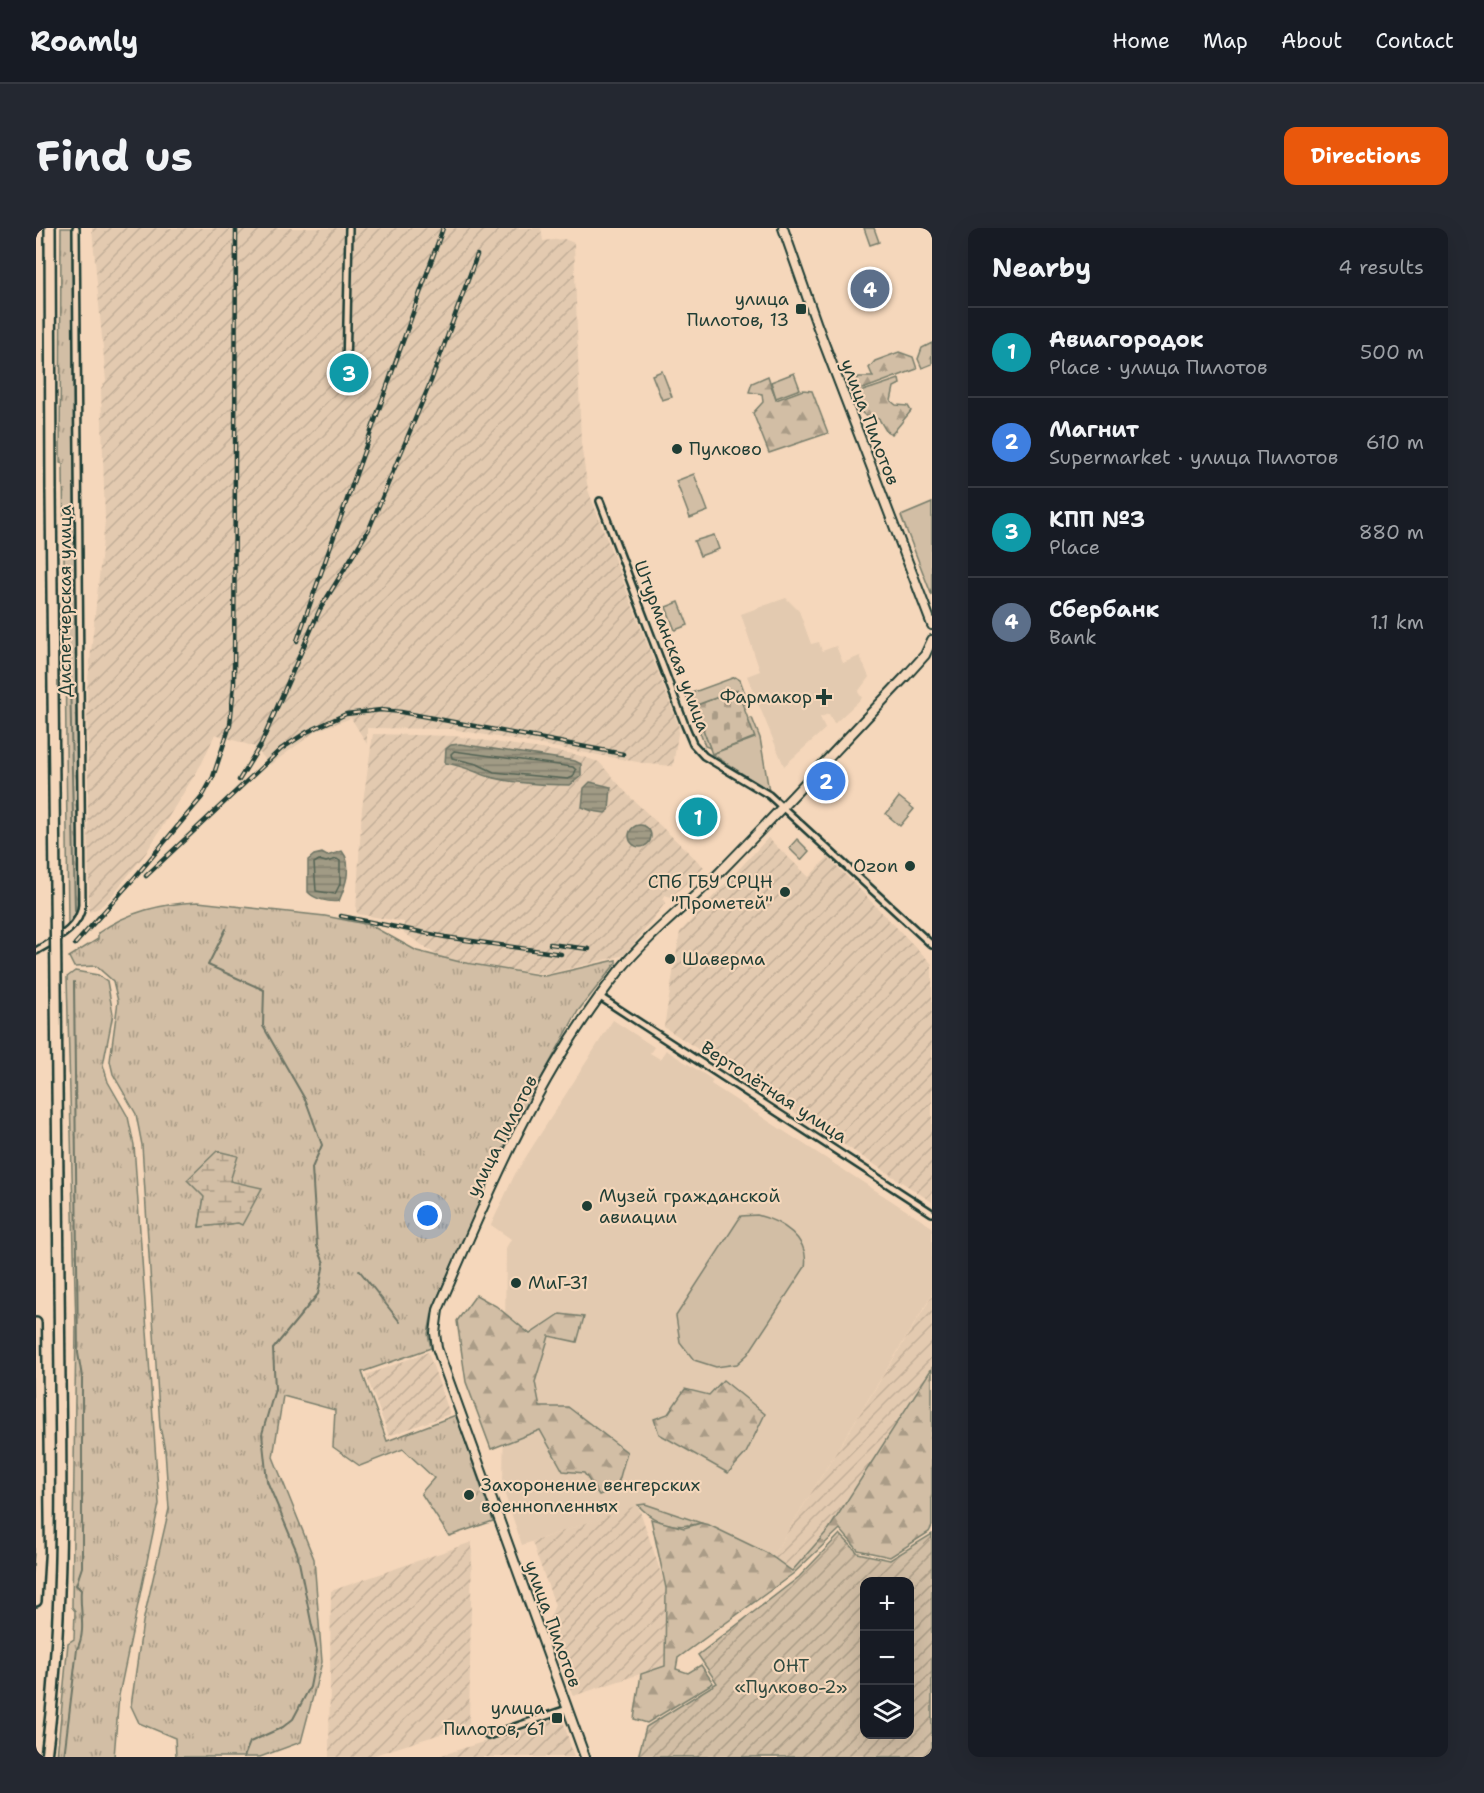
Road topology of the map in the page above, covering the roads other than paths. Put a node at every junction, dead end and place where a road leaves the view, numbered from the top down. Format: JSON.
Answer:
{"nodes":[{"id":1,"x":50,"y":228,"type":"edge"},
{"id":2,"x":76,"y":228,"type":"edge"},
{"id":3,"x":348,"y":228,"type":"edge"},
{"id":4,"x":783,"y":228,"type":"edge"},
{"id":5,"x":346,"y":371,"type":"dead end"},
{"id":6,"x":600,"y":501,"type":"dead end"},
{"id":7,"x":932,"y":623,"type":"edge"},
{"id":8,"x":932,"y":640,"type":"edge"},
{"id":9,"x":782,"y":806,"type":"junction"},
{"id":10,"x":932,"y":945,"type":"edge"},
{"id":11,"x":36,"y":951,"type":"edge"},
{"id":12,"x":600,"y":997,"type":"junction"},
{"id":13,"x":932,"y":1213,"type":"edge"},
{"id":14,"x":36,"y":1323,"type":"edge"},
{"id":15,"x":37,"y":1384,"type":"edge"},
{"id":16,"x":36,"y":1601,"type":"edge"},
{"id":17,"x":567,"y":1709,"type":"junction"},
{"id":18,"x":488,"y":1736,"type":"dead end"},
{"id":19,"x":46,"y":1757,"type":"edge"},
{"id":20,"x":585,"y":1757,"type":"edge"}],
"edges":[{"from":1,"to":19,"type":"highway","bridge":true},
{"from":2,"to":11,"type":"street","name":"Диспетчерская улица"},
{"from":3,"to":5,"type":"street"},
{"from":4,"to":7,"type":"street","name":"улица Пилотов"},
{"from":6,"to":9,"type":"street","name":"Штурманская улица"},
{"from":8,"to":9,"type":"street","name":"улица Пилотов"},
{"from":9,"to":10,"type":"street","name":"Штурманская улица"},
{"from":9,"to":12,"type":"street","name":"улица Пилотов"},
{"from":12,"to":13,"type":"street","name":"Вертолётная улица"},
{"from":12,"to":17,"type":"street","name":"улица Пилотов"},
{"from":14,"to":15,"type":"highway"},
{"from":15,"to":16,"type":"highway"},
{"from":17,"to":18,"type":"street"},
{"from":17,"to":20,"type":"street","name":"улица Пилотов"}]}
